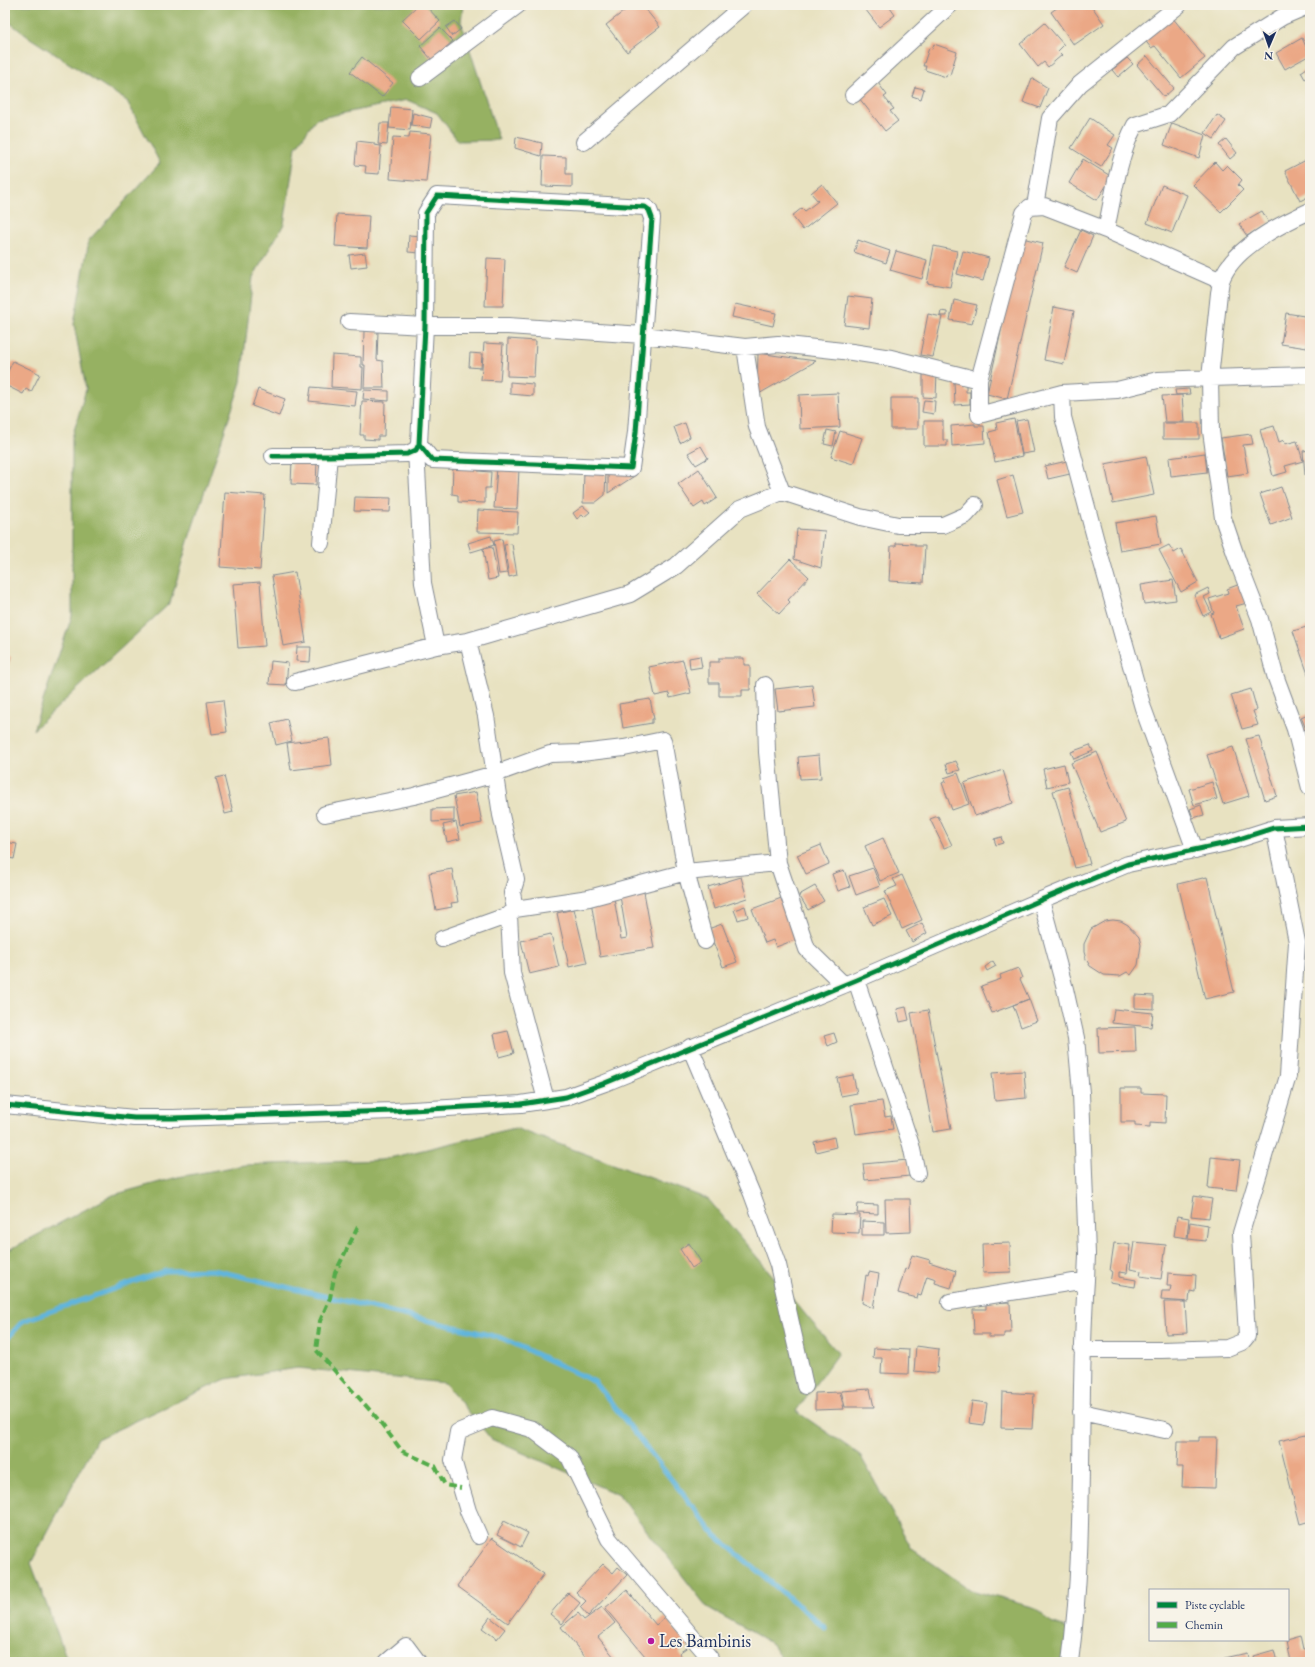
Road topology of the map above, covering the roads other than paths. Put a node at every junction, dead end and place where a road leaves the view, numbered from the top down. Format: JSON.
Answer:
{"nodes":[{"id":1,"x":518,"y":5,"type":"edge"},
{"id":2,"x":744,"y":5,"type":"edge"},
{"id":3,"x":950,"y":5,"type":"edge"},
{"id":4,"x":1179,"y":5,"type":"edge"},
{"id":5,"x":1310,"y":5,"type":"edge"},
{"id":6,"x":420,"y":78,"type":"dead end"},
{"id":7,"x":853,"y":95,"type":"dead end"},
{"id":8,"x":584,"y":142,"type":"dead end"},
{"id":9,"x":1035,"y":206,"type":"junction"},
{"id":10,"x":1310,"y":211,"type":"edge"},
{"id":11,"x":1106,"y":230,"type":"junction"},
{"id":12,"x":1221,"y":281,"type":"junction"},
{"id":13,"x":349,"y":322,"type":"dead end"},
{"id":14,"x":425,"y":326,"type":"junction"},
{"id":15,"x":643,"y":335,"type":"junction"},
{"id":16,"x":745,"y":346,"type":"junction"},
{"id":17,"x":1310,"y":375,"type":"edge"},
{"id":18,"x":1210,"y":378,"type":"junction"},
{"id":19,"x":979,"y":380,"type":"junction"},
{"id":20,"x":1062,"y":392,"type":"junction"},
{"id":21,"x":418,"y":447,"type":"junction"},
{"id":22,"x":273,"y":456,"type":"dead end"},
{"id":23,"x":328,"y":456,"type":"junction"},
{"id":24,"x":782,"y":492,"type":"junction"},
{"id":25,"x":975,"y":505,"type":"dead end"},
{"id":26,"x":321,"y":543,"type":"dead end"},
{"id":27,"x":468,"y":641,"type":"junction"},
{"id":28,"x":436,"y":646,"type":"junction"},
{"id":29,"x":295,"y":682,"type":"dead end"},
{"id":30,"x":765,"y":685,"type":"dead end"},
{"id":31,"x":495,"y":774,"type":"junction"},
{"id":32,"x":1310,"y":788,"type":"edge"},
{"id":33,"x":325,"y":814,"type":"dead end"},
{"id":34,"x":1310,"y":826,"type":"edge"},
{"id":35,"x":1274,"y":828,"type":"junction"},
{"id":36,"x":1195,"y":850,"type":"junction"},
{"id":37,"x":778,"y":864,"type":"junction"},
{"id":38,"x":686,"y":872,"type":"junction"},
{"id":39,"x":1041,"y":900,"type":"junction"},
{"id":40,"x":512,"y":912,"type":"junction"},
{"id":41,"x":442,"y":939,"type":"dead end"},
{"id":42,"x":705,"y":940,"type":"dead end"},
{"id":43,"x":850,"y":982,"type":"junction"},
{"id":44,"x":690,"y":1047,"type":"junction"},
{"id":45,"x":546,"y":1100,"type":"junction"},
{"id":46,"x":5,"y":1105,"type":"edge"},
{"id":47,"x":917,"y":1173,"type":"dead end"},
{"id":48,"x":1086,"y":1280,"type":"junction"},
{"id":49,"x":950,"y":1302,"type":"dead end"},
{"id":50,"x":1082,"y":1350,"type":"junction"},
{"id":51,"x":805,"y":1386,"type":"dead end"},
{"id":52,"x":1081,"y":1412,"type":"junction"},
{"id":53,"x":1165,"y":1430,"type":"dead end"},
{"id":54,"x":479,"y":1536,"type":"dead end"},
{"id":55,"x":387,"y":1662,"type":"edge"},
{"id":56,"x":418,"y":1662,"type":"edge"},
{"id":57,"x":709,"y":1662,"type":"edge"},
{"id":58,"x":1070,"y":1662,"type":"edge"}],
"edges":[{"from":1,"to":6,"type":"street"},
{"from":2,"to":8,"type":"street"},
{"from":3,"to":7,"type":"street"},
{"from":4,"to":9,"type":"street"},
{"from":5,"to":11,"type":"street"},
{"from":9,"to":11,"type":"street"},
{"from":9,"to":19,"type":"street"},
{"from":10,"to":12,"type":"street"},
{"from":11,"to":12,"type":"street"},
{"from":12,"to":18,"type":"street"},
{"from":13,"to":14,"type":"street"},
{"from":14,"to":15,"type":"street"},
{"from":14,"to":15,"type":"street"},
{"from":14,"to":21,"type":"street"},
{"from":15,"to":16,"type":"street"},
{"from":15,"to":21,"type":"street"},
{"from":16,"to":19,"type":"street"},
{"from":16,"to":24,"type":"street"},
{"from":17,"to":18,"type":"street"},
{"from":18,"to":20,"type":"street"},
{"from":18,"to":32,"type":"street"},
{"from":19,"to":20,"type":"street"},
{"from":20,"to":36,"type":"street"},
{"from":21,"to":23,"type":"street"},
{"from":21,"to":28,"type":"street"},
{"from":22,"to":23,"type":"street"},
{"from":23,"to":26,"type":"street"},
{"from":24,"to":25,"type":"street"},
{"from":24,"to":27,"type":"street"},
{"from":27,"to":28,"type":"street"},
{"from":27,"to":31,"type":"street"},
{"from":28,"to":29,"type":"street"},
{"from":30,"to":37,"type":"street"},
{"from":31,"to":33,"type":"street"},
{"from":31,"to":38,"type":"street"},
{"from":31,"to":40,"type":"street"},
{"from":34,"to":35,"type":"street"},
{"from":35,"to":36,"type":"street"},
{"from":35,"to":50,"type":"street"},
{"from":36,"to":39,"type":"street"},
{"from":37,"to":38,"type":"street"},
{"from":37,"to":43,"type":"street"},
{"from":38,"to":40,"type":"street"},
{"from":38,"to":42,"type":"street"},
{"from":39,"to":43,"type":"street"},
{"from":39,"to":48,"type":"street"},
{"from":40,"to":41,"type":"street"},
{"from":40,"to":45,"type":"street"},
{"from":43,"to":44,"type":"street"},
{"from":43,"to":47,"type":"street"},
{"from":44,"to":45,"type":"street"},
{"from":44,"to":51,"type":"street"},
{"from":45,"to":46,"type":"street"},
{"from":48,"to":49,"type":"street"},
{"from":48,"to":50,"type":"street"},
{"from":50,"to":52,"type":"street"},
{"from":52,"to":53,"type":"street"},
{"from":52,"to":58,"type":"street"},
{"from":54,"to":57,"type":"street"},
{"from":55,"to":56,"type":"street"}]}
